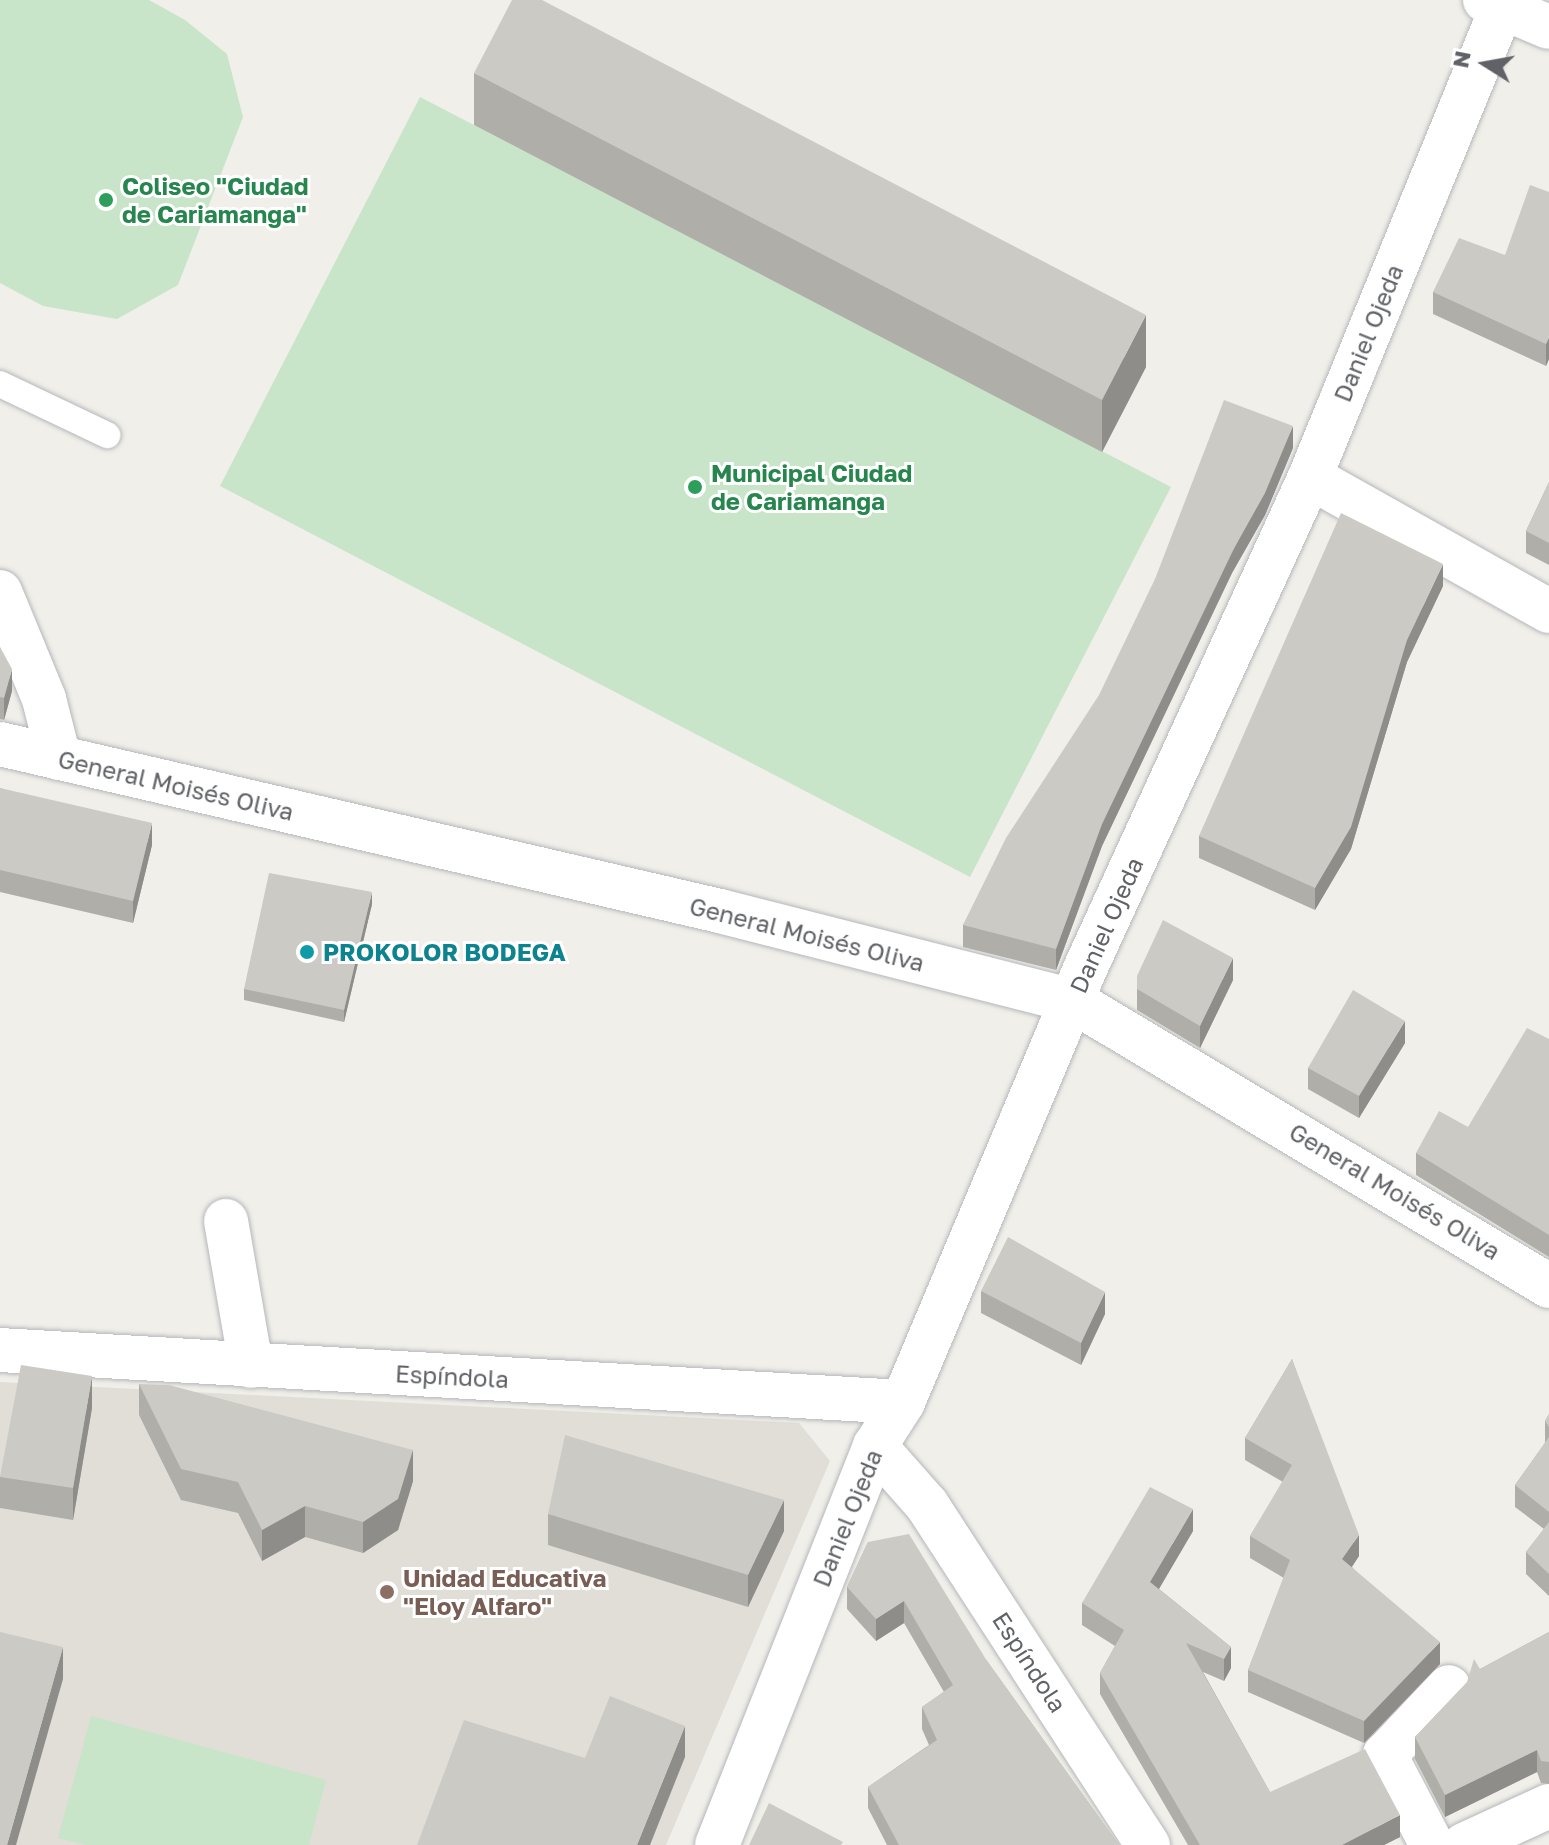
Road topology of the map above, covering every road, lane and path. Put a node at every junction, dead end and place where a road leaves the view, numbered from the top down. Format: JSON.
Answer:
{"nodes":[{"id":1,"x":1497,"y":2,"type":"edge"},
{"id":2,"x":1549,"y":27,"type":"edge"},
{"id":3,"x":0,"y":384,"type":"edge"},
{"id":4,"x":107,"y":435,"type":"dead end"},
{"id":5,"x":1310,"y":477,"type":"junction"},
{"id":6,"x":0,"y":592,"type":"edge"},
{"id":7,"x":1549,"y":611,"type":"edge"},
{"id":8,"x":0,"y":744,"type":"edge"},
{"id":9,"x":59,"y":758,"type":"junction"},
{"id":10,"x":1073,"y":1001,"type":"junction"},
{"id":11,"x":226,"y":1221,"type":"dead end"},
{"id":12,"x":1549,"y":1286,"type":"edge"},
{"id":13,"x":0,"y":1350,"type":"edge"},
{"id":14,"x":251,"y":1366,"type":"junction"},
{"id":15,"x":903,"y":1402,"type":"junction"},
{"id":16,"x":875,"y":1446,"type":"junction"},
{"id":17,"x":1449,"y":1687,"type":"dead end"},
{"id":18,"x":1549,"y":1806,"type":"edge"},
{"id":19,"x":717,"y":1845,"type":"edge"},
{"id":20,"x":1148,"y":1845,"type":"edge"},
{"id":21,"x":1432,"y":1845,"type":"edge"},
{"id":22,"x":1464,"y":1845,"type":"edge"}],
"edges":[{"from":1,"to":2,"type":"street"},
{"from":1,"to":5,"type":"street","name":"Daniel Ojeda"},
{"from":3,"to":4,"type":"lane"},
{"from":5,"to":7,"type":"street"},
{"from":5,"to":10,"type":"street","name":"Daniel Ojeda"},
{"from":6,"to":9,"type":"street"},
{"from":8,"to":9,"type":"street","name":"General Moisés Oliva"},
{"from":9,"to":10,"type":"street","name":"General Moisés Oliva"},
{"from":10,"to":12,"type":"street","name":"General Moisés Oliva"},
{"from":10,"to":15,"type":"street","name":"Daniel Ojeda"},
{"from":11,"to":14,"type":"street"},
{"from":13,"to":14,"type":"street","name":"Espíndola"},
{"from":14,"to":15,"type":"street","name":"Espíndola"},
{"from":15,"to":16,"type":"street","name":"Daniel Ojeda"},
{"from":16,"to":19,"type":"street","name":"Daniel Ojeda"},
{"from":16,"to":20,"type":"street","name":"Espíndola"},
{"from":17,"to":21,"type":"street"},
{"from":18,"to":22,"type":"street"}]}
